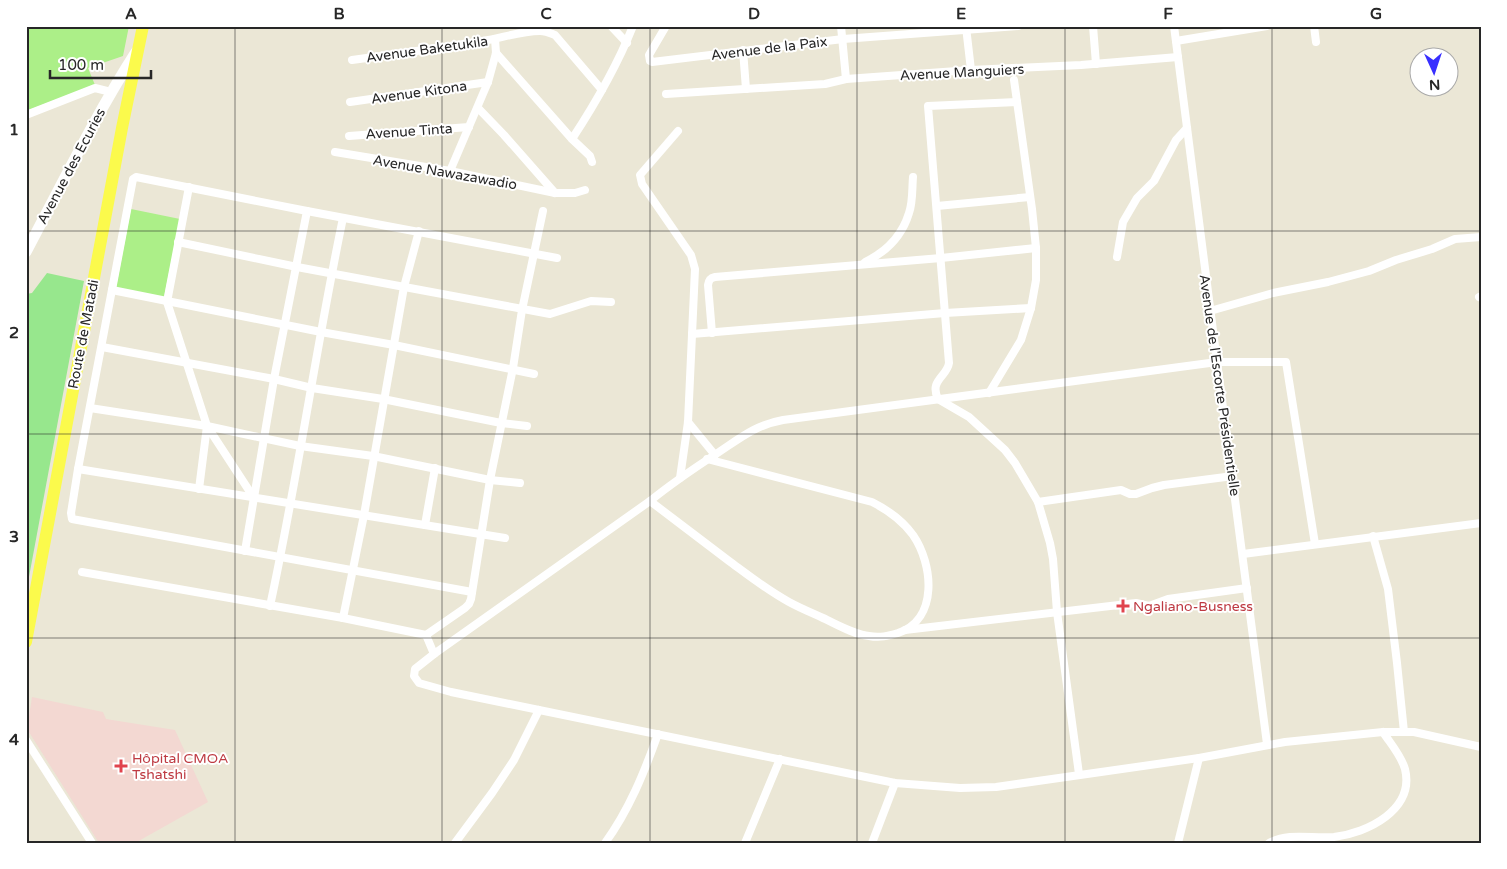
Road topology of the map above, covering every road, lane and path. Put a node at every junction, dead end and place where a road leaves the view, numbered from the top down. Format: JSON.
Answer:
{"nodes":[{"id":1,"x":143,"y":26,"type":"edge"},
{"id":2,"x":611,"y":26,"type":"edge"},
{"id":3,"x":634,"y":26,"type":"edge"},
{"id":4,"x":666,"y":26,"type":"edge"},
{"id":5,"x":841,"y":26,"type":"edge"},
{"id":6,"x":1018,"y":26,"type":"edge"},
{"id":7,"x":1093,"y":26,"type":"edge"},
{"id":8,"x":1174,"y":26,"type":"edge"},
{"id":9,"x":1267,"y":26,"type":"edge"},
{"id":10,"x":1314,"y":26,"type":"edge"},
{"id":11,"x":967,"y":28,"type":"edge"},
{"id":12,"x":530,"y":29,"type":"edge"},
{"id":13,"x":906,"y":30,"type":"edge"},
{"id":14,"x":495,"y":39,"type":"junction"},
{"id":15,"x":843,"y":39,"type":"junction"},
{"id":16,"x":1176,"y":41,"type":"junction"},
{"id":17,"x":1316,"y":42,"type":"dead end"},
{"id":18,"x":627,"y":43,"type":"junction"},
{"id":19,"x":139,"y":48,"type":"junction"},
{"id":20,"x":743,"y":50,"type":"junction"},
{"id":21,"x":496,"y":52,"type":"junction"},
{"id":22,"x":1178,"y":57,"type":"junction"},
{"id":23,"x":352,"y":60,"type":"dead end"},
{"id":24,"x":1096,"y":64,"type":"junction"},
{"id":25,"x":971,"y":70,"type":"junction"},
{"id":26,"x":846,"y":78,"type":"junction"},
{"id":27,"x":1014,"y":80,"type":"dead end"},
{"id":28,"x":118,"y":81,"type":"junction"},
{"id":29,"x":488,"y":82,"type":"junction"},
{"id":30,"x":130,"y":87,"type":"junction"},
{"id":31,"x":602,"y":90,"type":"junction"},
{"id":32,"x":746,"y":90,"type":"junction"},
{"id":33,"x":111,"y":92,"type":"junction"},
{"id":34,"x":666,"y":94,"type":"dead end"},
{"id":35,"x":350,"y":102,"type":"dead end"},
{"id":36,"x":1017,"y":102,"type":"junction"},
{"id":37,"x":478,"y":108,"type":"junction"},
{"id":38,"x":26,"y":115,"type":"edge"},
{"id":39,"x":469,"y":127,"type":"junction"},
{"id":40,"x":1187,"y":128,"type":"junction"},
{"id":41,"x":678,"y":131,"type":"dead end"},
{"id":42,"x":349,"y":136,"type":"dead end"},
{"id":43,"x":572,"y":139,"type":"junction"},
{"id":44,"x":335,"y":152,"type":"dead end"},
{"id":45,"x":592,"y":162,"type":"dead end"},
{"id":46,"x":450,"y":171,"type":"junction"},
{"id":47,"x":913,"y":177,"type":"dead end"},
{"id":48,"x":189,"y":187,"type":"junction"},
{"id":49,"x":585,"y":190,"type":"dead end"},
{"id":50,"x":555,"y":193,"type":"junction"},
{"id":51,"x":1030,"y":197,"type":"junction"},
{"id":52,"x":937,"y":206,"type":"junction"},
{"id":53,"x":543,"y":211,"type":"dead end"},
{"id":54,"x":307,"y":212,"type":"junction"},
{"id":55,"x":343,"y":218,"type":"junction"},
{"id":56,"x":419,"y":231,"type":"junction"},
{"id":57,"x":1481,"y":237,"type":"edge"},
{"id":58,"x":178,"y":242,"type":"junction"},
{"id":59,"x":1036,"y":248,"type":"junction"},
{"id":60,"x":26,"y":252,"type":"edge"},
{"id":61,"x":534,"y":254,"type":"junction"},
{"id":62,"x":1117,"y":257,"type":"dead end"},
{"id":63,"x":557,"y":258,"type":"dead end"},
{"id":64,"x":941,"y":258,"type":"junction"},
{"id":65,"x":861,"y":264,"type":"junction"},
{"id":66,"x":297,"y":267,"type":"junction"},
{"id":67,"x":331,"y":274,"type":"junction"},
{"id":68,"x":404,"y":287,"type":"junction"},
{"id":69,"x":112,"y":290,"type":"junction"},
{"id":70,"x":168,"y":302,"type":"junction"},
{"id":71,"x":611,"y":302,"type":"dead end"},
{"id":72,"x":1031,"y":308,"type":"junction"},
{"id":73,"x":522,"y":310,"type":"junction"},
{"id":74,"x":1210,"y":312,"type":"junction"},
{"id":75,"x":946,"y":313,"type":"junction"},
{"id":76,"x":285,"y":324,"type":"junction"},
{"id":77,"x":321,"y":332,"type":"junction"},
{"id":78,"x":712,"y":333,"type":"junction"},
{"id":79,"x":692,"y":334,"type":"junction"},
{"id":80,"x":394,"y":345,"type":"junction"},
{"id":81,"x":102,"y":347,"type":"junction"},
{"id":82,"x":186,"y":362,"type":"junction"},
{"id":83,"x":1216,"y":362,"type":"junction"},
{"id":84,"x":513,"y":368,"type":"junction"},
{"id":85,"x":534,"y":374,"type":"dead end"},
{"id":86,"x":274,"y":379,"type":"junction"},
{"id":87,"x":312,"y":388,"type":"junction"},
{"id":88,"x":989,"y":393,"type":"junction"},
{"id":89,"x":384,"y":399,"type":"junction"},
{"id":90,"x":938,"y":399,"type":"junction"},
{"id":91,"x":90,"y":408,"type":"junction"},
{"id":92,"x":688,"y":422,"type":"junction"},
{"id":93,"x":501,"y":423,"type":"junction"},
{"id":94,"x":206,"y":426,"type":"junction"},
{"id":95,"x":527,"y":426,"type":"dead end"},
{"id":96,"x":264,"y":439,"type":"junction"},
{"id":97,"x":300,"y":446,"type":"junction"},
{"id":98,"x":715,"y":455,"type":"junction"},
{"id":99,"x":374,"y":456,"type":"junction"},
{"id":100,"x":707,"y":459,"type":"junction"},
{"id":101,"x":434,"y":468,"type":"junction"},
{"id":102,"x":78,"y":469,"type":"junction"},
{"id":103,"x":1232,"y":476,"type":"junction"},
{"id":104,"x":680,"y":478,"type":"junction"},
{"id":105,"x":490,"y":480,"type":"junction"},
{"id":106,"x":520,"y":483,"type":"dead end"},
{"id":107,"x":199,"y":489,"type":"junction"},
{"id":108,"x":254,"y":498,"type":"junction"},
{"id":109,"x":650,"y":501,"type":"junction"},
{"id":110,"x":1038,"y":502,"type":"junction"},
{"id":111,"x":291,"y":504,"type":"junction"},
{"id":112,"x":364,"y":515,"type":"junction"},
{"id":113,"x":1481,"y":523,"type":"edge"},
{"id":114,"x":425,"y":525,"type":"junction"},
{"id":115,"x":481,"y":534,"type":"junction"},
{"id":116,"x":1373,"y":536,"type":"junction"},
{"id":117,"x":505,"y":538,"type":"dead end"},
{"id":118,"x":1315,"y":544,"type":"junction"},
{"id":119,"x":245,"y":551,"type":"junction"},
{"id":120,"x":1243,"y":554,"type":"junction"},
{"id":121,"x":280,"y":558,"type":"junction"},
{"id":122,"x":353,"y":571,"type":"junction"},
{"id":123,"x":82,"y":572,"type":"dead end"},
{"id":124,"x":1247,"y":588,"type":"junction"},
{"id":125,"x":472,"y":592,"type":"junction"},
{"id":126,"x":270,"y":606,"type":"junction"},
{"id":127,"x":1057,"y":612,"type":"junction"},
{"id":128,"x":343,"y":618,"type":"junction"},
{"id":129,"x":905,"y":630,"type":"junction"},
{"id":130,"x":426,"y":635,"type":"junction"},
{"id":131,"x":26,"y":642,"type":"edge"},
{"id":132,"x":434,"y":654,"type":"junction"},
{"id":133,"x":540,"y":710,"type":"junction"},
{"id":134,"x":1383,"y":732,"type":"junction"},
{"id":135,"x":1404,"y":732,"type":"junction"},
{"id":136,"x":658,"y":734,"type":"junction"},
{"id":137,"x":28,"y":744,"type":"edge"},
{"id":138,"x":1268,"y":744,"type":"junction"},
{"id":139,"x":1481,"y":747,"type":"edge"},
{"id":140,"x":1199,"y":758,"type":"junction"},
{"id":141,"x":780,"y":759,"type":"junction"},
{"id":142,"x":1080,"y":774,"type":"junction"},
{"id":143,"x":896,"y":783,"type":"junction"},
{"id":144,"x":92,"y":843,"type":"edge"},
{"id":145,"x":456,"y":843,"type":"edge"},
{"id":146,"x":604,"y":843,"type":"edge"},
{"id":147,"x":745,"y":843,"type":"edge"},
{"id":148,"x":872,"y":843,"type":"edge"},
{"id":149,"x":1178,"y":843,"type":"edge"},
{"id":150,"x":1269,"y":843,"type":"edge"}],
"edges":[{"from":1,"to":19,"type":"main road","name":"Route de Matadi"},
{"from":2,"to":18,"type":"street"},
{"from":3,"to":18,"type":"street"},
{"from":4,"to":20,"type":"street","name":"Avenue de la Paix"},
{"from":5,"to":15,"type":"street"},
{"from":6,"to":11,"type":"street","name":"Avenue de la Paix"},
{"from":7,"to":24,"type":"street"},
{"from":8,"to":16,"type":"street","name":"Avenue de l'Escorte Présidentielle"},
{"from":9,"to":16,"type":"street"},
{"from":10,"to":17,"type":"street"},
{"from":11,"to":13,"type":"street","name":"Avenue de la Paix"},
{"from":11,"to":25,"type":"street"},
{"from":12,"to":14,"type":"street","name":"Avenue Baketukila"},
{"from":12,"to":31,"type":"street","name":"Avenue Baketukila"},
{"from":13,"to":15,"type":"street","name":"Avenue de la Paix"},
{"from":14,"to":21,"type":"street"},
{"from":14,"to":23,"type":"street","name":"Avenue Baketukila"},
{"from":15,"to":20,"type":"street","name":"Avenue de la Paix"},
{"from":15,"to":26,"type":"street"},
{"from":16,"to":22,"type":"street","name":"Avenue de l'Escorte Présidentielle"},
{"from":18,"to":31,"type":"street"},
{"from":19,"to":28,"type":"street","name":"Avenue des Ecuries"},
{"from":19,"to":30,"type":"main road","name":"Route de Matadi"},
{"from":20,"to":32,"type":"street"},
{"from":21,"to":29,"type":"street"},
{"from":21,"to":43,"type":"street"},
{"from":22,"to":24,"type":"street","name":"Avenue Manguiers"},
{"from":22,"to":40,"type":"street","name":"Avenue de l'Escorte Présidentielle"},
{"from":24,"to":25,"type":"street","name":"Avenue Manguiers"},
{"from":25,"to":26,"type":"street","name":"Avenue Manguiers"},
{"from":26,"to":32,"type":"street","name":"Avenue Manguiers"},
{"from":27,"to":36,"type":"street"},
{"from":28,"to":30,"type":"street"},
{"from":28,"to":33,"type":"street","name":"Avenue des Ecuries"},
{"from":29,"to":35,"type":"street","name":"Avenue Kitona"},
{"from":29,"to":37,"type":"street"},
{"from":30,"to":131,"type":"main road","name":"Route de Matadi"},
{"from":31,"to":43,"type":"street"},
{"from":32,"to":34,"type":"street","name":"Avenue Manguiers"},
{"from":33,"to":38,"type":"street"},
{"from":33,"to":60,"type":"street","name":"Avenue des Ecuries"},
{"from":36,"to":51,"type":"street"},
{"from":36,"to":52,"type":"street"},
{"from":37,"to":39,"type":"street"},
{"from":37,"to":50,"type":"street"},
{"from":39,"to":42,"type":"street","name":"Avenue Tinta"},
{"from":39,"to":46,"type":"street"},
{"from":40,"to":62,"type":"street"},
{"from":40,"to":74,"type":"street","name":"Avenue de l'Escorte Présidentielle"},
{"from":41,"to":79,"type":"street"},
{"from":43,"to":45,"type":"street"},
{"from":44,"to":46,"type":"street","name":"Avenue Nawazawadio"},
{"from":46,"to":50,"type":"street","name":"Avenue Nawazawadio"},
{"from":47,"to":65,"type":"street"},
{"from":48,"to":54,"type":"street"},
{"from":48,"to":58,"type":"street"},
{"from":48,"to":69,"type":"street"},
{"from":49,"to":50,"type":"street","name":"Avenue Nawazawadio"},
{"from":51,"to":52,"type":"street"},
{"from":51,"to":59,"type":"street"},
{"from":52,"to":64,"type":"street"},
{"from":53,"to":61,"type":"street"},
{"from":54,"to":55,"type":"street"},
{"from":54,"to":66,"type":"street"},
{"from":55,"to":56,"type":"street"},
{"from":55,"to":67,"type":"street"},
{"from":56,"to":61,"type":"street"},
{"from":56,"to":68,"type":"street"},
{"from":57,"to":74,"type":"street"},
{"from":58,"to":66,"type":"street"},
{"from":58,"to":70,"type":"street"},
{"from":59,"to":64,"type":"street"},
{"from":59,"to":72,"type":"street"},
{"from":61,"to":63,"type":"street"},
{"from":61,"to":73,"type":"street"},
{"from":64,"to":65,"type":"street"},
{"from":64,"to":75,"type":"street"},
{"from":65,"to":78,"type":"street"},
{"from":66,"to":67,"type":"street"},
{"from":66,"to":76,"type":"street"},
{"from":67,"to":68,"type":"street"},
{"from":67,"to":77,"type":"street"},
{"from":68,"to":73,"type":"street"},
{"from":68,"to":80,"type":"street"},
{"from":69,"to":70,"type":"street"},
{"from":69,"to":81,"type":"street"},
{"from":70,"to":76,"type":"street"},
{"from":70,"to":82,"type":"street"},
{"from":71,"to":73,"type":"street"},
{"from":72,"to":75,"type":"street"},
{"from":72,"to":88,"type":"street"},
{"from":73,"to":84,"type":"street"},
{"from":74,"to":83,"type":"street","name":"Avenue de l'Escorte Présidentielle"},
{"from":75,"to":78,"type":"street"},
{"from":75,"to":90,"type":"street"},
{"from":76,"to":77,"type":"street"},
{"from":76,"to":86,"type":"street"},
{"from":77,"to":80,"type":"street"},
{"from":77,"to":87,"type":"street"},
{"from":78,"to":79,"type":"street"},
{"from":79,"to":92,"type":"street"},
{"from":80,"to":84,"type":"street"},
{"from":80,"to":89,"type":"street"},
{"from":81,"to":82,"type":"street"},
{"from":81,"to":91,"type":"street"},
{"from":82,"to":86,"type":"street"},
{"from":82,"to":94,"type":"street"},
{"from":83,"to":88,"type":"street"},
{"from":83,"to":103,"type":"street","name":"Avenue de l'Escorte Présidentielle"},
{"from":83,"to":118,"type":"street"},
{"from":84,"to":85,"type":"street"},
{"from":84,"to":93,"type":"street"},
{"from":86,"to":87,"type":"street"},
{"from":86,"to":96,"type":"street"},
{"from":87,"to":89,"type":"street"},
{"from":87,"to":97,"type":"street"},
{"from":88,"to":90,"type":"street"},
{"from":89,"to":93,"type":"street"},
{"from":89,"to":99,"type":"street"},
{"from":90,"to":98,"type":"street"},
{"from":90,"to":110,"type":"street"},
{"from":91,"to":94,"type":"street"},
{"from":91,"to":102,"type":"street"},
{"from":92,"to":98,"type":"street"},
{"from":92,"to":104,"type":"street"},
{"from":93,"to":95,"type":"street"},
{"from":93,"to":105,"type":"street"},
{"from":94,"to":96,"type":"street"},
{"from":94,"to":107,"type":"street"},
{"from":94,"to":108,"type":"street"},
{"from":96,"to":97,"type":"street"},
{"from":96,"to":108,"type":"street"},
{"from":97,"to":99,"type":"street"},
{"from":97,"to":111,"type":"street"},
{"from":98,"to":100,"type":"street"},
{"from":99,"to":101,"type":"street"},
{"from":99,"to":112,"type":"street"},
{"from":100,"to":104,"type":"street"},
{"from":100,"to":129,"type":"street"},
{"from":101,"to":105,"type":"street"},
{"from":101,"to":114,"type":"street"},
{"from":102,"to":107,"type":"street"},
{"from":102,"to":119,"type":"street"},
{"from":103,"to":110,"type":"street"},
{"from":103,"to":120,"type":"street","name":"Avenue de l'Escorte Présidentielle"},
{"from":104,"to":109,"type":"street"},
{"from":105,"to":106,"type":"street"},
{"from":105,"to":115,"type":"street"},
{"from":107,"to":108,"type":"street"},
{"from":108,"to":111,"type":"street"},
{"from":108,"to":119,"type":"street"},
{"from":109,"to":129,"type":"street"},
{"from":109,"to":132,"type":"street"},
{"from":110,"to":127,"type":"street"},
{"from":111,"to":112,"type":"street"},
{"from":111,"to":121,"type":"street"},
{"from":112,"to":114,"type":"street"},
{"from":112,"to":122,"type":"street"},
{"from":113,"to":116,"type":"street"},
{"from":114,"to":115,"type":"street"},
{"from":115,"to":117,"type":"street"},
{"from":115,"to":125,"type":"street"},
{"from":116,"to":118,"type":"street"},
{"from":116,"to":135,"type":"street"},
{"from":118,"to":120,"type":"street"},
{"from":119,"to":121,"type":"street"},
{"from":120,"to":124,"type":"street","name":"Avenue de l'Escorte Présidentielle"},
{"from":121,"to":122,"type":"street"},
{"from":121,"to":126,"type":"street"},
{"from":122,"to":125,"type":"street"},
{"from":122,"to":128,"type":"street"},
{"from":123,"to":126,"type":"street"},
{"from":124,"to":127,"type":"street"},
{"from":124,"to":138,"type":"street","name":"Avenue de l'Escorte Présidentielle"},
{"from":125,"to":130,"type":"street"},
{"from":126,"to":128,"type":"street"},
{"from":127,"to":129,"type":"street"},
{"from":127,"to":142,"type":"street"},
{"from":128,"to":130,"type":"street"},
{"from":130,"to":132,"type":"street"},
{"from":132,"to":133,"type":"street"},
{"from":133,"to":136,"type":"street"},
{"from":133,"to":145,"type":"street"},
{"from":134,"to":135,"type":"street"},
{"from":134,"to":138,"type":"street"},
{"from":134,"to":150,"type":"street"},
{"from":135,"to":139,"type":"street"},
{"from":136,"to":141,"type":"street"},
{"from":136,"to":146,"type":"street"},
{"from":137,"to":144,"type":"street"},
{"from":138,"to":140,"type":"street"},
{"from":140,"to":142,"type":"street"},
{"from":140,"to":149,"type":"street"},
{"from":141,"to":143,"type":"street"},
{"from":141,"to":147,"type":"street"},
{"from":142,"to":143,"type":"street"},
{"from":143,"to":148,"type":"street"}]}
